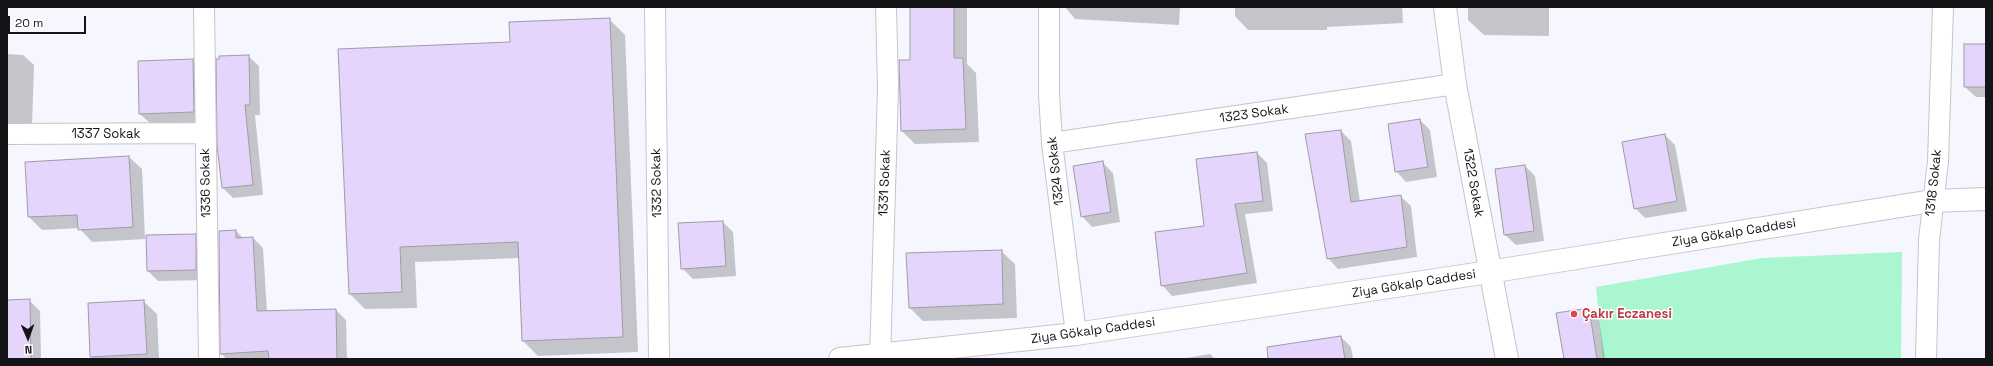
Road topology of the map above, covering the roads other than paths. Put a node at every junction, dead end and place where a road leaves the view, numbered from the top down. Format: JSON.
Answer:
{"nodes":[{"id":1,"x":204,"y":7,"type":"edge"},
{"id":2,"x":654,"y":7,"type":"edge"},
{"id":3,"x":886,"y":7,"type":"edge"},
{"id":4,"x":1048,"y":7,"type":"edge"},
{"id":5,"x":1445,"y":7,"type":"edge"},
{"id":6,"x":1943,"y":7,"type":"edge"},
{"id":7,"x":1455,"y":84,"type":"junction"},
{"id":8,"x":205,"y":133,"type":"junction"},
{"id":9,"x":7,"y":134,"type":"edge"},
{"id":10,"x":1052,"y":143,"type":"junction"},
{"id":11,"x":1986,"y":199,"type":"edge"},
{"id":12,"x":1932,"y":201,"type":"junction"},
{"id":13,"x":1489,"y":272,"type":"junction"},
{"id":14,"x":1076,"y":334,"type":"junction"},
{"id":15,"x":880,"y":357,"type":"edge"},
{"id":16,"x":209,"y":359,"type":"edge"},
{"id":17,"x":659,"y":359,"type":"edge"},
{"id":18,"x":840,"y":359,"type":"edge"},
{"id":19,"x":1507,"y":359,"type":"edge"},
{"id":20,"x":1926,"y":359,"type":"edge"}],
"edges":[{"from":1,"to":8,"type":"street","name":"1336 Sokak"},
{"from":2,"to":17,"type":"street","name":"1332 Sokak"},
{"from":3,"to":15,"type":"street","name":"1331 Sokak"},
{"from":4,"to":10,"type":"street","name":"1324 Sokak"},
{"from":5,"to":7,"type":"street","name":"1322 Sokak"},
{"from":6,"to":12,"type":"street","name":"1318 Sokak"},
{"from":7,"to":10,"type":"street","name":"1323 Sokak"},
{"from":7,"to":13,"type":"street","name":"1322 Sokak"},
{"from":8,"to":9,"type":"street","name":"1337 Sokak"},
{"from":8,"to":16,"type":"street","name":"1336 Sokak"},
{"from":10,"to":14,"type":"street","name":"1324 Sokak"},
{"from":11,"to":12,"type":"street","name":"Ziya Gökalp Caddesi"},
{"from":12,"to":13,"type":"street","name":"Ziya Gökalp Caddesi"},
{"from":12,"to":20,"type":"street","name":"1318 Sokak"},
{"from":13,"to":14,"type":"street","name":"Ziya Gökalp Caddesi"},
{"from":13,"to":19,"type":"street","name":"1322 Sokak"},
{"from":14,"to":15,"type":"street","name":"Ziya Gökalp Caddesi"},
{"from":15,"to":18,"type":"street","name":"Ziya Gökalp Caddesi"}]}
